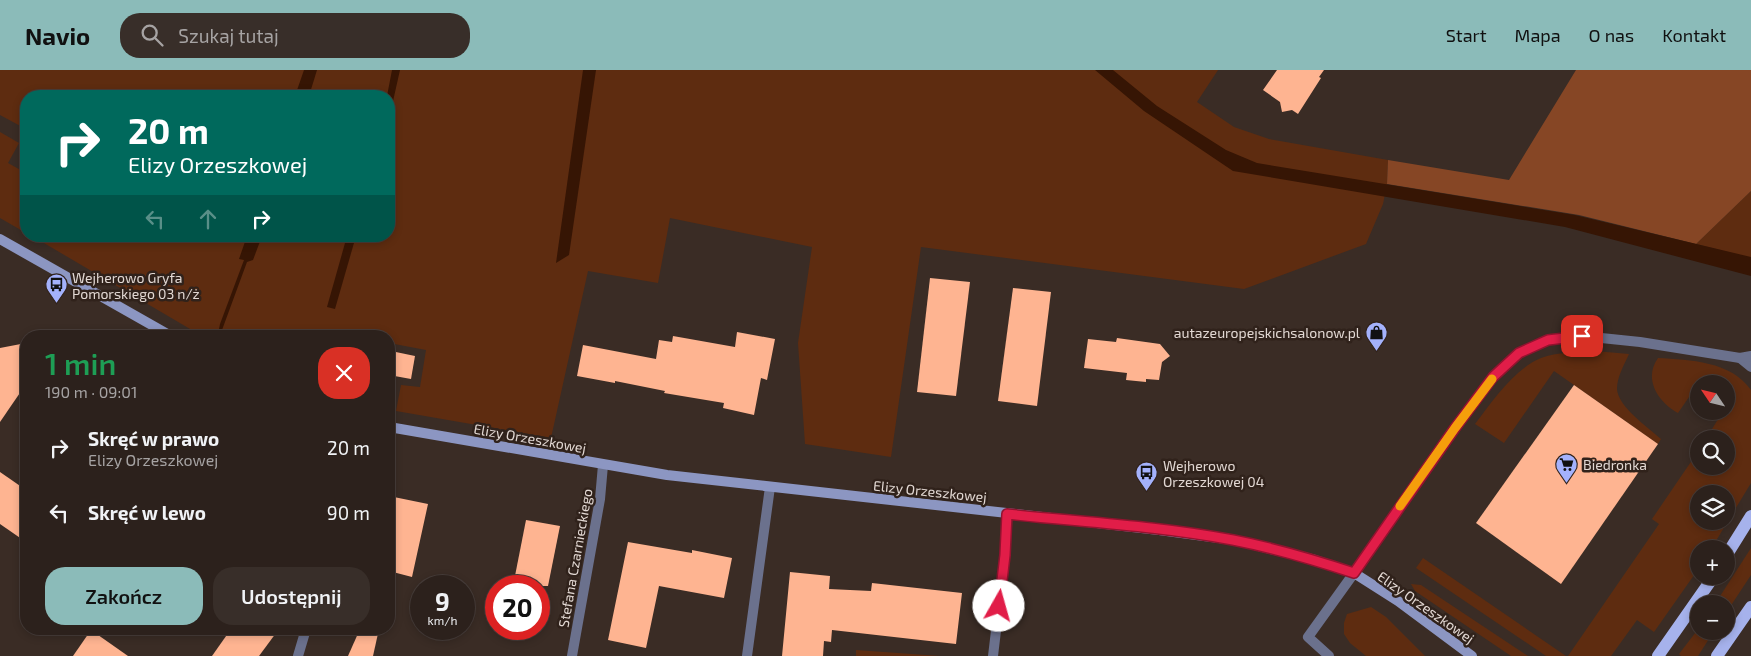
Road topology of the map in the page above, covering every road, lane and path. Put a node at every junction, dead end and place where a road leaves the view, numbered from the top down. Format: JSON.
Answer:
{"nodes":[{"id":1,"x":0,"y":239,"type":"edge"},
{"id":2,"x":160,"y":330,"type":"edge"},
{"id":3,"x":1751,"y":356,"type":"edge"},
{"id":4,"x":1740,"y":358,"type":"junction"},
{"id":5,"x":1751,"y":367,"type":"edge"},
{"id":6,"x":395,"y":427,"type":"edge"},
{"id":7,"x":603,"y":465,"type":"junction"},
{"id":8,"x":770,"y":487,"type":"junction"},
{"id":9,"x":1007,"y":514,"type":"junction"},
{"id":10,"x":1751,"y":516,"type":"edge"},
{"id":11,"x":1735,"y":542,"type":"edge"},
{"id":12,"x":1354,"y":573,"type":"junction"},
{"id":13,"x":1708,"y":585,"type":"edge"},
{"id":14,"x":1751,"y":607,"type":"edge"},
{"id":15,"x":304,"y":635,"type":"edge"},
{"id":16,"x":298,"y":656,"type":"edge"},
{"id":17,"x":572,"y":656,"type":"edge"},
{"id":18,"x":747,"y":656,"type":"edge"},
{"id":19,"x":993,"y":656,"type":"edge"},
{"id":20,"x":1329,"y":656,"type":"edge"},
{"id":21,"x":1472,"y":656,"type":"edge"},
{"id":22,"x":1658,"y":656,"type":"edge"},
{"id":23,"x":1717,"y":656,"type":"edge"}],
"edges":[{"from":1,"to":2,"type":"street"},
{"from":3,"to":4,"type":"street"},
{"from":4,"to":5,"type":"street"},
{"from":4,"to":12,"type":"street"},
{"from":6,"to":7,"type":"street","name":"Elizy Orzeszkowej"},
{"from":7,"to":8,"type":"street","name":"Elizy Orzeszkowej"},
{"from":7,"to":17,"type":"street","name":"Stefana Czarnieckiego"},
{"from":8,"to":9,"type":"street","name":"Elizy Orzeszkowej"},
{"from":8,"to":18,"type":"street"},
{"from":9,"to":12,"type":"street","name":"Elizy Orzeszkowej"},
{"from":9,"to":19,"type":"street"},
{"from":10,"to":11,"type":"main road"},
{"from":12,"to":20,"type":"street"},
{"from":12,"to":21,"type":"street","name":"Elizy Orzeszkowej"},
{"from":13,"to":22,"type":"main road"},
{"from":14,"to":23,"type":"main road"},
{"from":15,"to":16,"type":"street"}]}
